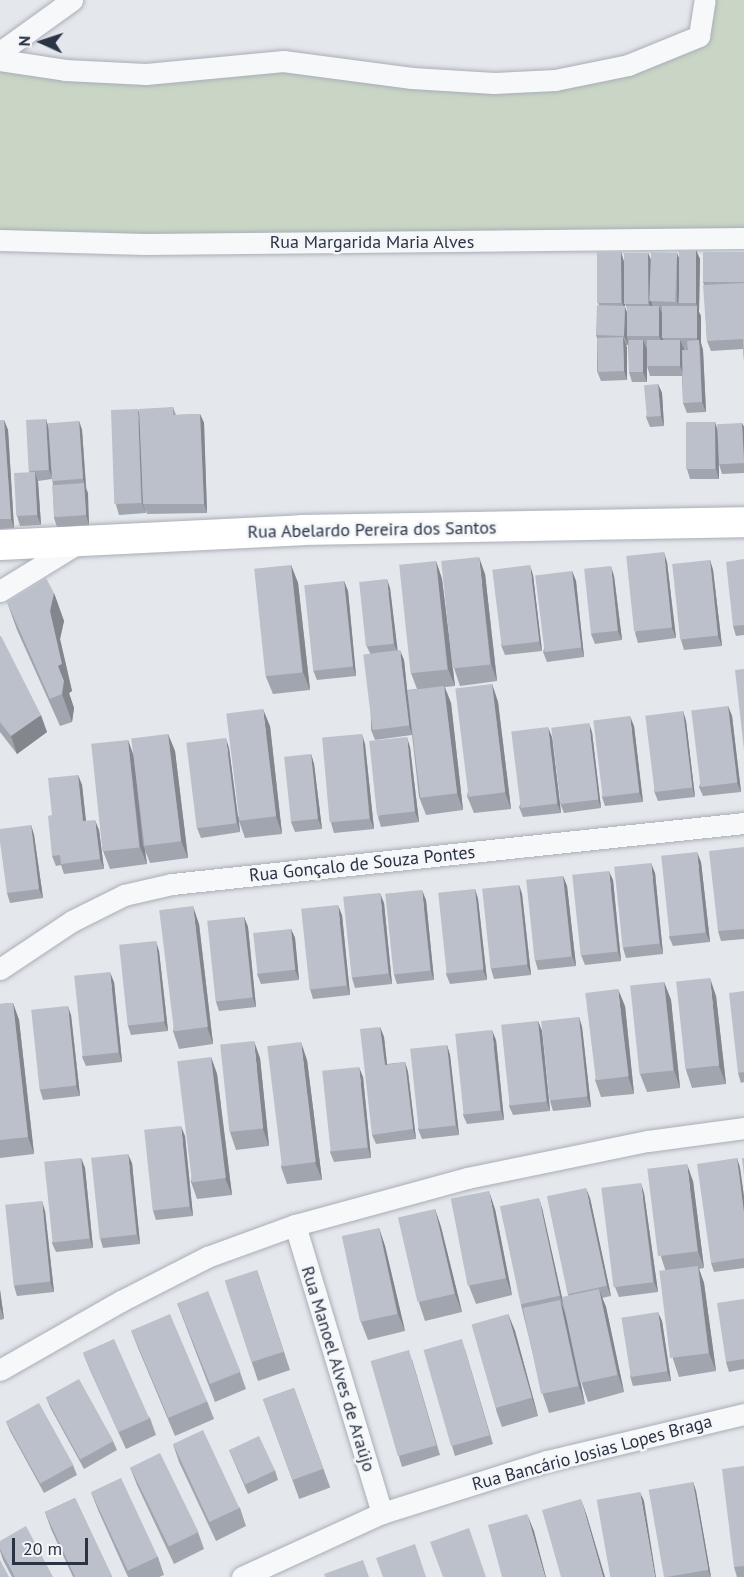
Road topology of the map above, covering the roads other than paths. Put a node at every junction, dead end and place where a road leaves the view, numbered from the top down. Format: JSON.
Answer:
{"nodes":[{"id":1,"x":72,"y":0,"type":"edge"},
{"id":2,"x":705,"y":0,"type":"edge"},
{"id":3,"x":0,"y":52,"type":"edge"},
{"id":4,"x":0,"y":60,"type":"edge"},
{"id":5,"x":744,"y":238,"type":"edge"},
{"id":6,"x":0,"y":240,"type":"edge"},
{"id":7,"x":744,"y":522,"type":"edge"},
{"id":8,"x":83,"y":540,"type":"junction"},
{"id":9,"x":0,"y":545,"type":"edge"},
{"id":10,"x":0,"y":591,"type":"edge"},
{"id":11,"x":744,"y":823,"type":"edge"},
{"id":12,"x":0,"y":969,"type":"edge"},
{"id":13,"x":744,"y":1128,"type":"edge"},
{"id":14,"x":295,"y":1225,"type":"junction"},
{"id":15,"x":0,"y":1370,"type":"edge"},
{"id":16,"x":744,"y":1414,"type":"edge"},
{"id":17,"x":381,"y":1513,"type":"junction"},
{"id":18,"x":242,"y":1577,"type":"edge"}],
"edges":[{"from":1,"to":3,"type":"street"},
{"from":2,"to":4,"type":"street"},
{"from":5,"to":6,"type":"street","name":"Rua Margarida Maria Alves"},
{"from":7,"to":8,"type":"main road","name":"Rua Abelardo Pereira dos Santos"},
{"from":8,"to":9,"type":"main road","name":"Rua Abelardo Pereira dos Santos"},
{"from":8,"to":10,"type":"street"},
{"from":11,"to":12,"type":"street","name":"Rua Gonçalo de Souza Pontes"},
{"from":13,"to":14,"type":"street"},
{"from":14,"to":15,"type":"street"},
{"from":14,"to":17,"type":"street","name":"Rua Manoel Alves de Araújo"},
{"from":16,"to":17,"type":"street","name":"Rua Bancário Josias Lopes Braga"},
{"from":17,"to":18,"type":"street","name":"Rua Bancário Josias Lopes Braga"}]}
